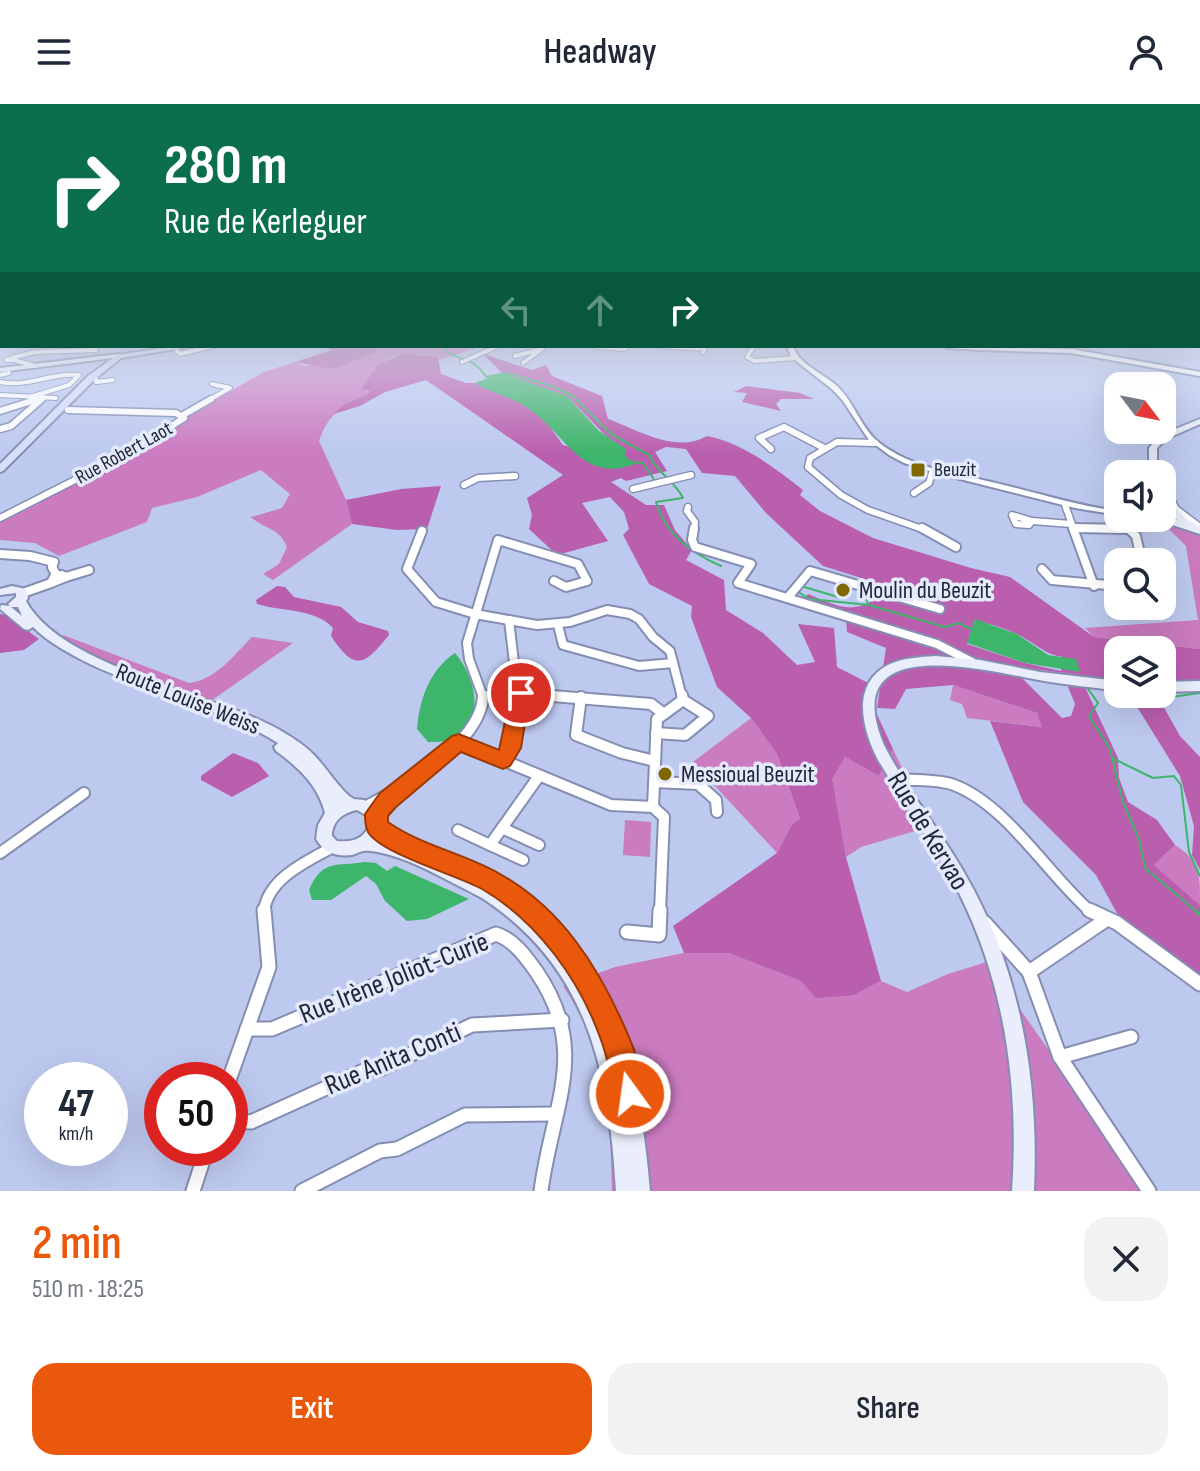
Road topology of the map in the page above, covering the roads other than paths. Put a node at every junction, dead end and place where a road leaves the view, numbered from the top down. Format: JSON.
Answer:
{"nodes":[{"id":1,"x":43,"y":352,"type":"edge"},
{"id":2,"x":136,"y":352,"type":"edge"},
{"id":3,"x":171,"y":352,"type":"edge"},
{"id":4,"x":484,"y":352,"type":"edge"},
{"id":5,"x":528,"y":352,"type":"edge"},
{"id":6,"x":536,"y":352,"type":"edge"},
{"id":7,"x":750,"y":352,"type":"edge"},
{"id":8,"x":792,"y":352,"type":"edge"},
{"id":9,"x":1072,"y":352,"type":"edge"},
{"id":10,"x":0,"y":356,"type":"edge"},
{"id":11,"x":515,"y":356,"type":"dead end"},
{"id":12,"x":12,"y":358,"type":"junction"},
{"id":13,"x":122,"y":358,"type":"junction"},
{"id":14,"x":795,"y":358,"type":"junction"},
{"id":15,"x":462,"y":362,"type":"dead end"},
{"id":16,"x":108,"y":363,"type":"junction"},
{"id":17,"x":523,"y":363,"type":"dead end"},
{"id":18,"x":35,"y":366,"type":"junction"},
{"id":19,"x":2,"y":372,"type":"edge"},
{"id":20,"x":1200,"y":374,"type":"edge"},
{"id":21,"x":97,"y":378,"type":"junction"},
{"id":22,"x":113,"y":380,"type":"dead end"},
{"id":23,"x":0,"y":382,"type":"edge"},
{"id":24,"x":212,"y":384,"type":"dead end"},
{"id":25,"x":0,"y":395,"type":"edge"},
{"id":26,"x":30,"y":397,"type":"junction"},
{"id":27,"x":43,"y":398,"type":"junction"},
{"id":28,"x":56,"y":398,"type":"dead end"},
{"id":29,"x":68,"y":410,"type":"junction"},
{"id":30,"x":0,"y":411,"type":"edge"},
{"id":31,"x":183,"y":415,"type":"junction"},
{"id":32,"x":1200,"y":421,"type":"edge"},
{"id":33,"x":0,"y":429,"type":"edge"},
{"id":34,"x":875,"y":443,"type":"junction"},
{"id":35,"x":824,"y":448,"type":"junction"},
{"id":36,"x":771,"y":449,"type":"dead end"},
{"id":37,"x":810,"y":458,"type":"junction"},
{"id":38,"x":801,"y":460,"type":"dead end"},
{"id":39,"x":1154,"y":460,"type":"edge"},
{"id":40,"x":0,"y":471,"type":"edge"},
{"id":41,"x":932,"y":473,"type":"junction"},
{"id":42,"x":691,"y":475,"type":"dead end"},
{"id":43,"x":515,"y":476,"type":"dead end"},
{"id":44,"x":464,"y":485,"type":"dead end"},
{"id":45,"x":633,"y":489,"type":"dead end"},
{"id":46,"x":914,"y":493,"type":"dead end"},
{"id":47,"x":1065,"y":505,"type":"junction"},
{"id":48,"x":688,"y":507,"type":"dead end"},
{"id":49,"x":1176,"y":509,"type":"edge"},
{"id":50,"x":1104,"y":511,"type":"edge"},
{"id":51,"x":0,"y":518,"type":"edge"},
{"id":52,"x":1178,"y":519,"type":"edge"},
{"id":53,"x":1032,"y":521,"type":"dead end"},
{"id":54,"x":1072,"y":526,"type":"junction"},
{"id":55,"x":1200,"y":530,"type":"edge"},
{"id":56,"x":422,"y":531,"type":"dead end"},
{"id":57,"x":956,"y":547,"type":"dead end"},
{"id":58,"x":1139,"y":548,"type":"edge"},
{"id":59,"x":0,"y":554,"type":"edge"},
{"id":60,"x":1042,"y":569,"type":"dead end"},
{"id":61,"x":89,"y":570,"type":"dead end"},
{"id":62,"x":58,"y":579,"type":"junction"},
{"id":63,"x":554,"y":581,"type":"dead end"},
{"id":64,"x":1094,"y":586,"type":"junction"},
{"id":65,"x":1104,"y":586,"type":"edge"},
{"id":66,"x":793,"y":589,"type":"junction"},
{"id":67,"x":0,"y":592,"type":"edge"},
{"id":68,"x":22,"y":597,"type":"junction"},
{"id":69,"x":2,"y":609,"type":"edge"},
{"id":70,"x":940,"y":609,"type":"dead end"},
{"id":71,"x":475,"y":614,"type":"junction"},
{"id":72,"x":509,"y":620,"type":"junction"},
{"id":73,"x":558,"y":625,"type":"junction"},
{"id":74,"x":972,"y":662,"type":"junction"},
{"id":75,"x":673,"y":663,"type":"junction"},
{"id":76,"x":1104,"y":685,"type":"edge"},
{"id":77,"x":1200,"y":686,"type":"edge"},
{"id":78,"x":1176,"y":687,"type":"edge"},
{"id":79,"x":521,"y":693,"type":"junction"},
{"id":80,"x":581,"y":697,"type":"junction"},
{"id":81,"x":683,"y":700,"type":"junction"},
{"id":82,"x":664,"y":714,"type":"junction"},
{"id":83,"x":656,"y":733,"type":"junction"},
{"id":84,"x":459,"y":742,"type":"junction"},
{"id":85,"x":503,"y":760,"type":"junction"},
{"id":86,"x":655,"y":761,"type":"junction"},
{"id":87,"x":539,"y":776,"type":"junction"},
{"id":88,"x":898,"y":779,"type":"junction"},
{"id":89,"x":654,"y":782,"type":"junction"},
{"id":90,"x":84,"y":793,"type":"dead end"},
{"id":91,"x":653,"y":807,"type":"junction"},
{"id":92,"x":717,"y":812,"type":"dead end"},
{"id":93,"x":368,"y":813,"type":"junction"},
{"id":94,"x":333,"y":814,"type":"junction"},
{"id":95,"x":502,"y":828,"type":"junction"},
{"id":96,"x":458,"y":830,"type":"dead end"},
{"id":97,"x":329,"y":843,"type":"junction"},
{"id":98,"x":364,"y":844,"type":"junction"},
{"id":99,"x":490,"y":845,"type":"junction"},
{"id":100,"x":539,"y":845,"type":"dead end"},
{"id":101,"x":0,"y":853,"type":"edge"},
{"id":102,"x":523,"y":860,"type":"dead end"},
{"id":103,"x":974,"y":910,"type":"junction"},
{"id":104,"x":1107,"y":919,"type":"junction"},
{"id":105,"x":627,"y":932,"type":"dead end"},
{"id":106,"x":1029,"y":972,"type":"junction"},
{"id":107,"x":1200,"y":984,"type":"edge"},
{"id":108,"x":562,"y":1020,"type":"junction"},
{"id":109,"x":247,"y":1029,"type":"junction"},
{"id":110,"x":1131,"y":1037,"type":"dead end"},
{"id":111,"x":1060,"y":1057,"type":"junction"},
{"id":112,"x":235,"y":1062,"type":"edge"},
{"id":113,"x":554,"y":1114,"type":"junction"},
{"id":114,"x":248,"y":1122,"type":"edge"},
{"id":115,"x":201,"y":1166,"type":"edge"},
{"id":116,"x":193,"y":1191,"type":"edge"},
{"id":117,"x":302,"y":1191,"type":"edge"},
{"id":118,"x":541,"y":1191,"type":"edge"},
{"id":119,"x":627,"y":1191,"type":"edge"},
{"id":120,"x":639,"y":1191,"type":"edge"},
{"id":121,"x":1023,"y":1191,"type":"edge"},
{"id":122,"x":1149,"y":1191,"type":"edge"}],
"edges":[{"from":1,"to":12,"type":"street"},
{"from":2,"to":13,"type":"main road"},
{"from":3,"to":13,"type":"main road"},
{"from":4,"to":15,"type":"street"},
{"from":5,"to":11,"type":"street"},
{"from":6,"to":17,"type":"street"},
{"from":7,"to":14,"type":"street"},
{"from":8,"to":14,"type":"street"},
{"from":9,"to":20,"type":"street"},
{"from":10,"to":12,"type":"street"},
{"from":12,"to":18,"type":"street"},
{"from":13,"to":16,"type":"main road"},
{"from":13,"to":18,"type":"main road"},
{"from":13,"to":21,"type":"main road"},
{"from":14,"to":34,"type":"street"},
{"from":16,"to":19,"type":"main road"},
{"from":16,"to":21,"type":"main road"},
{"from":18,"to":19,"type":"main road"},
{"from":21,"to":22,"type":"street"},
{"from":21,"to":29,"type":"main road"},
{"from":21,"to":40,"type":"main road"},
{"from":23,"to":26,"type":"street"},
{"from":24,"to":31,"type":"street"},
{"from":25,"to":26,"type":"street"},
{"from":26,"to":27,"type":"street"},
{"from":27,"to":28,"type":"street"},
{"from":27,"to":30,"type":"street"},
{"from":27,"to":33,"type":"street"},
{"from":29,"to":31,"type":"street","name":"Rue Robert Laot"},
{"from":29,"to":40,"type":"main road"},
{"from":31,"to":51,"type":"street","name":"Rue Robert Laot"},
{"from":32,"to":39,"type":"main road"},
{"from":34,"to":35,"type":"street"},
{"from":34,"to":41,"type":"street"},
{"from":35,"to":36,"type":"street"},
{"from":35,"to":37,"type":"street"},
{"from":37,"to":38,"type":"street"},
{"from":37,"to":57,"type":"street"},
{"from":41,"to":46,"type":"street"},
{"from":41,"to":47,"type":"street"},
{"from":42,"to":45,"type":"street"},
{"from":43,"to":44,"type":"street"},
{"from":47,"to":50,"type":"street"},
{"from":47,"to":54,"type":"street"},
{"from":48,"to":66,"type":"street"},
{"from":49,"to":55,"type":"street"},
{"from":52,"to":55,"type":"main road"},
{"from":53,"to":54,"type":"street"},
{"from":54,"to":58,"type":"street"},
{"from":54,"to":64,"type":"street"},
{"from":56,"to":71,"type":"street"},
{"from":59,"to":62,"type":"street"},
{"from":60,"to":64,"type":"street"},
{"from":61,"to":62,"type":"street"},
{"from":62,"to":68,"type":"street"},
{"from":63,"to":71,"type":"street"},
{"from":64,"to":65,"type":"street"},
{"from":66,"to":70,"type":"street"},
{"from":66,"to":74,"type":"street"},
{"from":67,"to":68,"type":"main road"},
{"from":68,"to":69,"type":"main road"},
{"from":68,"to":93,"type":"main road","name":"Route Louise Weiss"},
{"from":69,"to":94,"type":"main road","name":"Route Louise Weiss"},
{"from":71,"to":72,"type":"street"},
{"from":71,"to":84,"type":"street"},
{"from":72,"to":73,"type":"street"},
{"from":72,"to":79,"type":"street"},
{"from":73,"to":75,"type":"street"},
{"from":73,"to":75,"type":"street"},
{"from":74,"to":76,"type":"main road","name":"Rue de Kervao"},
{"from":74,"to":88,"type":"main road","name":"Rue de Kervao"},
{"from":75,"to":81,"type":"street"},
{"from":77,"to":78,"type":"main road"},
{"from":79,"to":80,"type":"street"},
{"from":79,"to":85,"type":"street"},
{"from":80,"to":82,"type":"street"},
{"from":80,"to":86,"type":"street"},
{"from":81,"to":82,"type":"street"},
{"from":81,"to":83,"type":"street"},
{"from":82,"to":83,"type":"street"},
{"from":83,"to":86,"type":"street"},
{"from":84,"to":85,"type":"street"},
{"from":84,"to":93,"type":"street"},
{"from":85,"to":87,"type":"street"},
{"from":86,"to":89,"type":"street"},
{"from":87,"to":91,"type":"street"},
{"from":87,"to":95,"type":"street"},
{"from":88,"to":103,"type":"main road","name":"Rue de Kervao"},
{"from":88,"to":104,"type":"street"},
{"from":89,"to":91,"type":"street"},
{"from":89,"to":92,"type":"street"},
{"from":90,"to":101,"type":"street"},
{"from":91,"to":105,"type":"street"},
{"from":93,"to":94,"type":"main road"},
{"from":93,"to":98,"type":"main road"},
{"from":93,"to":120,"type":"main road","name":"Route Louise Weiss"},
{"from":94,"to":97,"type":"main road"},
{"from":95,"to":99,"type":"street"},
{"from":95,"to":100,"type":"street"},
{"from":96,"to":99,"type":"street"},
{"from":97,"to":98,"type":"main road"},
{"from":97,"to":109,"type":"street"},
{"from":98,"to":119,"type":"main road"},
{"from":99,"to":102,"type":"street"},
{"from":103,"to":106,"type":"street"},
{"from":103,"to":121,"type":"main road","name":"Rue de Kervao"},
{"from":104,"to":106,"type":"street"},
{"from":104,"to":107,"type":"street"},
{"from":106,"to":111,"type":"street"},
{"from":108,"to":109,"type":"street","name":"Rue Irène Joliot-Curie"},
{"from":108,"to":113,"type":"street","name":"Rue Irène Joliot-Curie"},
{"from":108,"to":114,"type":"street","name":"Rue Anita Conti"},
{"from":109,"to":112,"type":"street"},
{"from":110,"to":111,"type":"street"},
{"from":111,"to":122,"type":"street"},
{"from":113,"to":117,"type":"street"},
{"from":113,"to":118,"type":"street","name":"Rue Irène Joliot-Curie"},
{"from":115,"to":116,"type":"street"}]}
